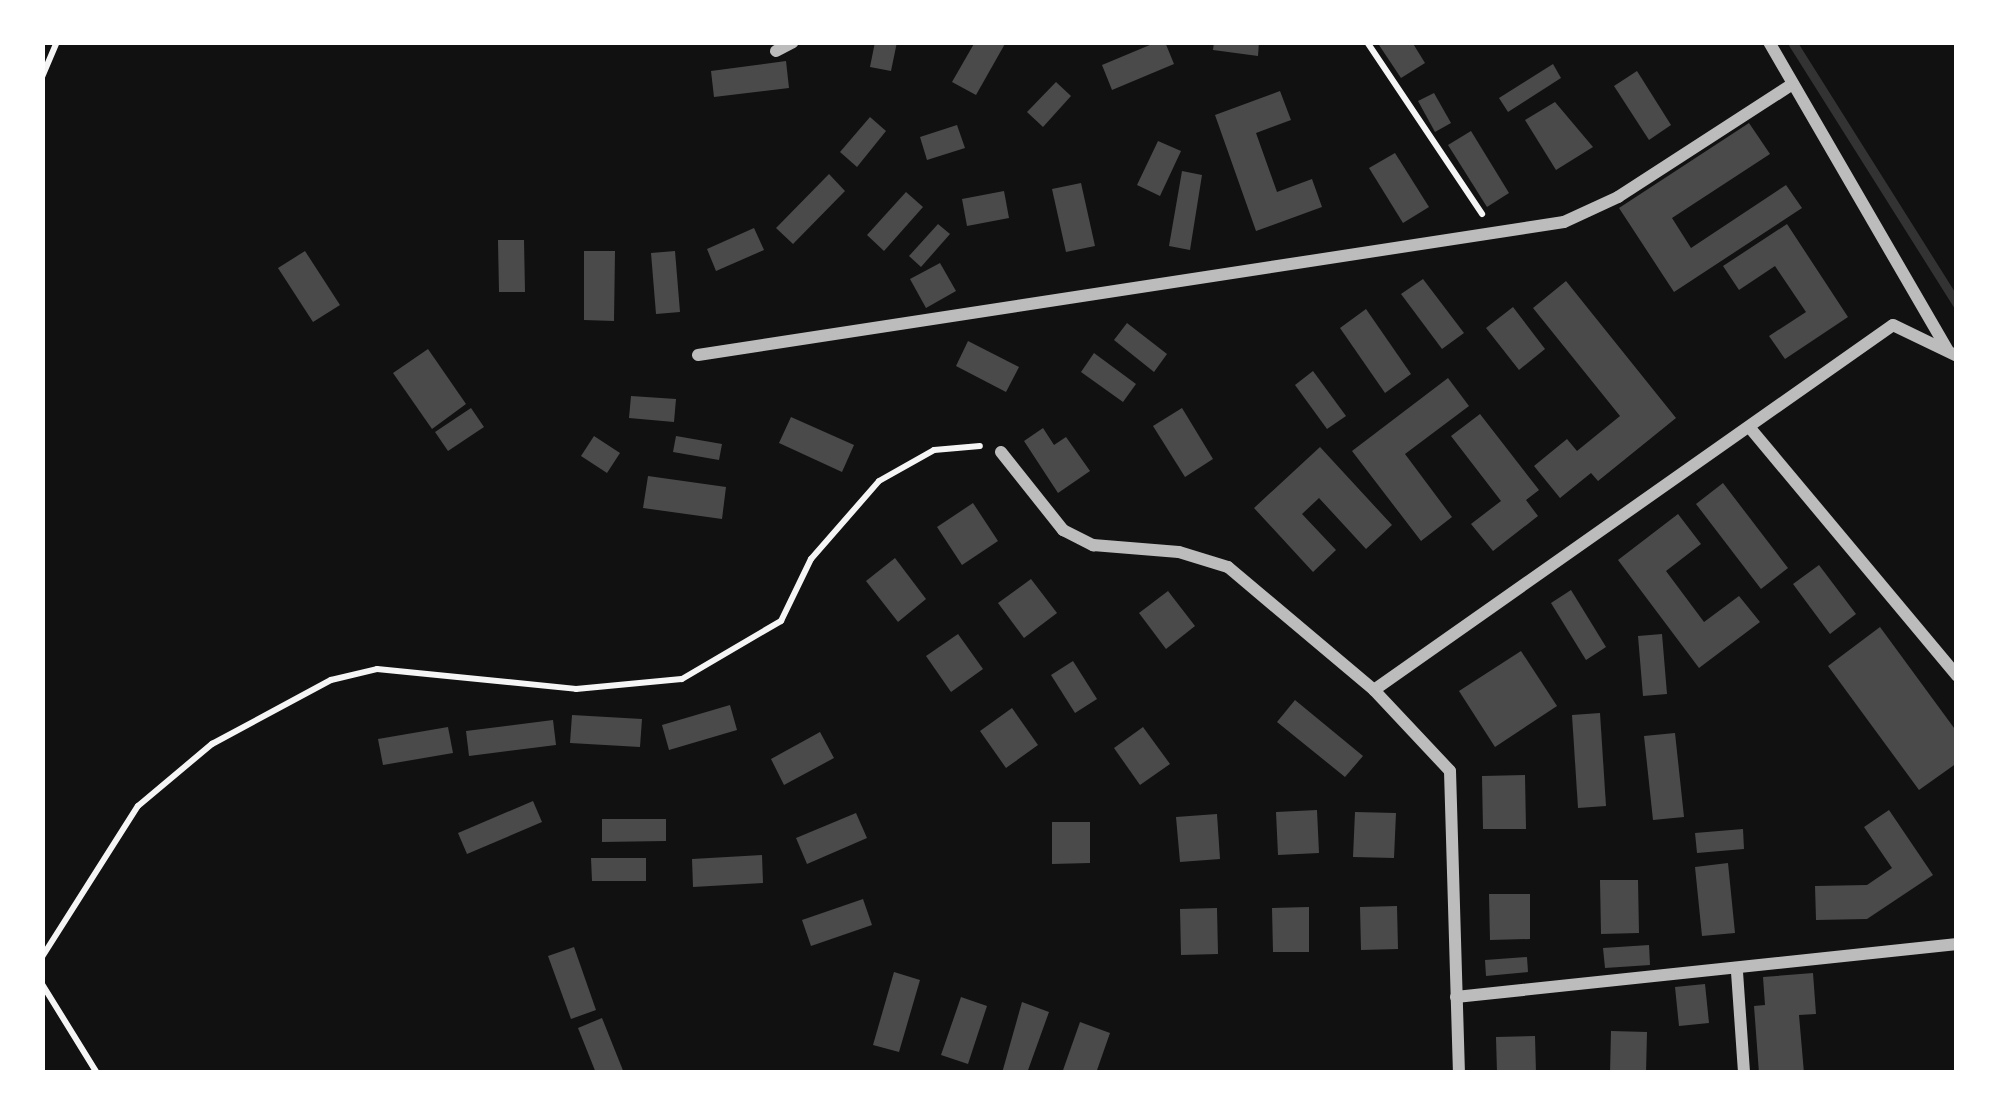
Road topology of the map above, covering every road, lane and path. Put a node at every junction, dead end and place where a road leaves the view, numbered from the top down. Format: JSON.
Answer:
{"nodes":[{"id":1,"x":57,"y":42,"type":"edge"},
{"id":2,"x":793,"y":42,"type":"edge"},
{"id":3,"x":1367,"y":42,"type":"edge"},
{"id":4,"x":1768,"y":42,"type":"edge"},
{"id":5,"x":776,"y":51,"type":"dead end"},
{"id":6,"x":42,"y":77,"type":"edge"},
{"id":7,"x":1793,"y":84,"type":"junction"},
{"id":8,"x":1498,"y":236,"type":"junction"},
{"id":9,"x":1953,"y":354,"type":"edge"},
{"id":10,"x":698,"y":355,"type":"dead end"},
{"id":11,"x":1750,"y":428,"type":"junction"},
{"id":12,"x":1001,"y":452,"type":"joint"},
{"id":13,"x":1957,"y":676,"type":"edge"},
{"id":14,"x":1374,"y":690,"type":"junction"},
{"id":15,"x":1957,"y":944,"type":"edge"},
{"id":16,"x":42,"y":957,"type":"edge"},
{"id":17,"x":1737,"y":972,"type":"junction"},
{"id":18,"x":42,"y":984,"type":"edge"},
{"id":19,"x":1456,"y":997,"type":"junction"},
{"id":20,"x":97,"y":1073,"type":"edge"},
{"id":21,"x":1460,"y":1073,"type":"edge"},
{"id":22,"x":1744,"y":1073,"type":"edge"}],
"edges":[{"from":1,"to":6,"type":"path"},
{"from":2,"to":5,"type":"street"},
{"from":3,"to":8,"type":"path"},
{"from":4,"to":7,"type":"street"},
{"from":7,"to":8,"type":"street"},
{"from":7,"to":9,"type":"street"},
{"from":8,"to":10,"type":"street"},
{"from":9,"to":11,"type":"street"},
{"from":11,"to":13,"type":"street"},
{"from":11,"to":14,"type":"street"},
{"from":12,"to":14,"type":"street"},
{"from":12,"to":16,"type":"path"},
{"from":14,"to":19,"type":"street"},
{"from":15,"to":17,"type":"street"},
{"from":17,"to":19,"type":"street"},
{"from":17,"to":22,"type":"street"},
{"from":18,"to":20,"type":"path"},
{"from":19,"to":21,"type":"street"}]}
